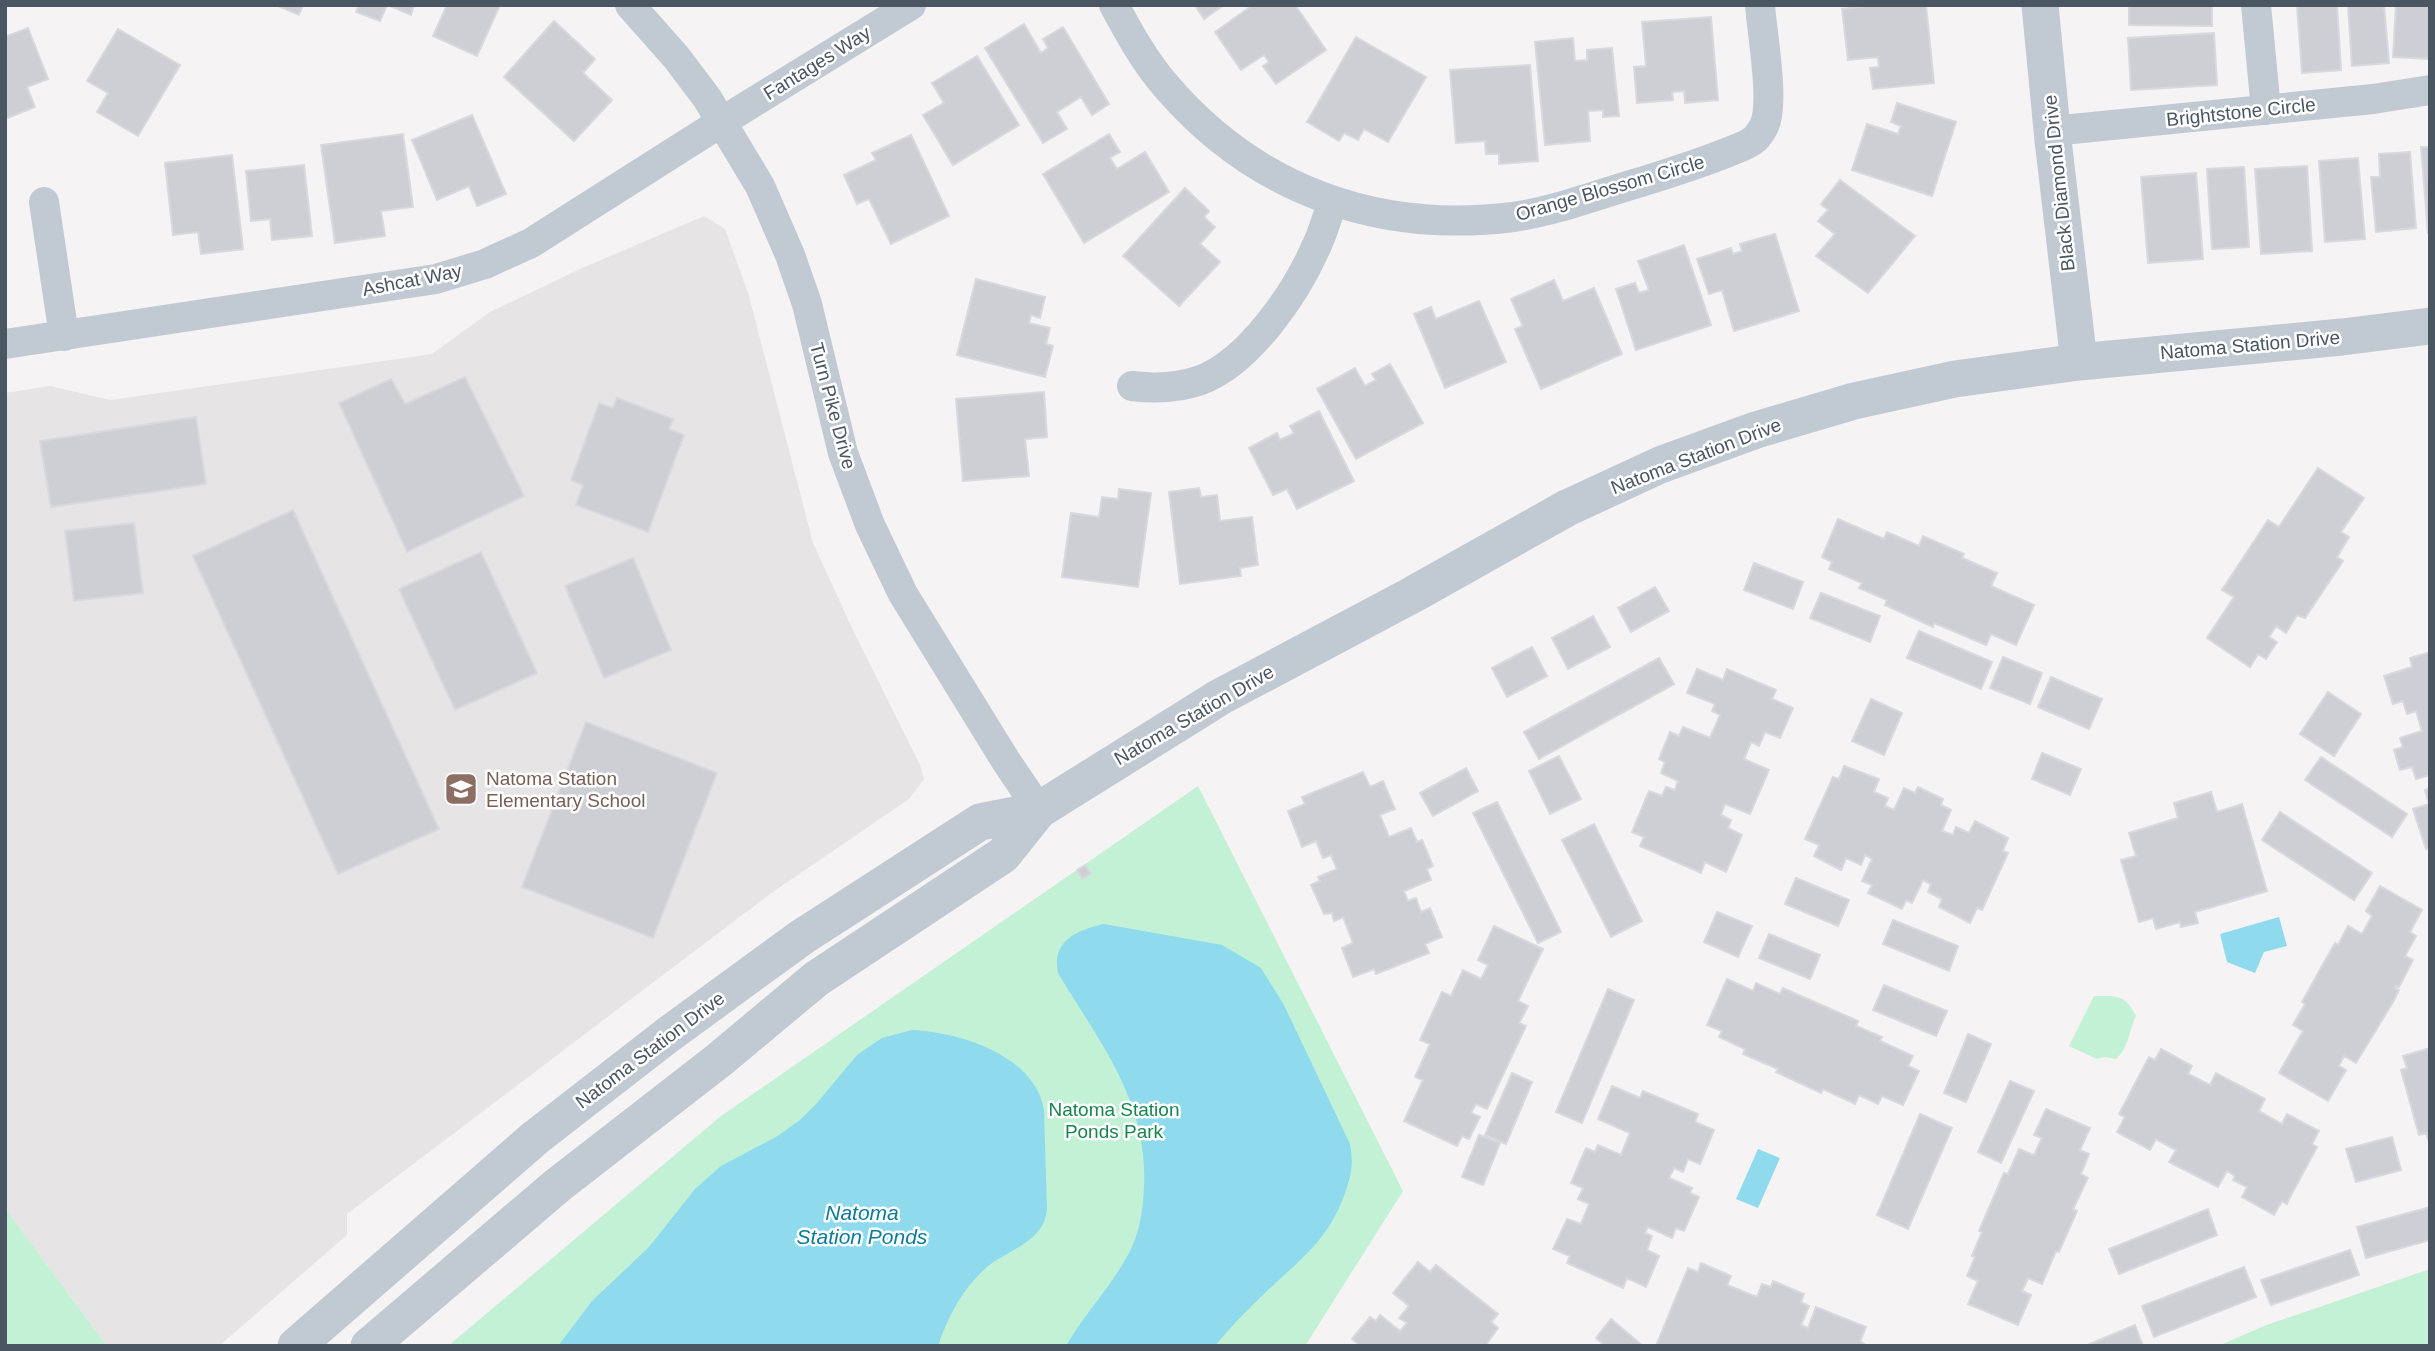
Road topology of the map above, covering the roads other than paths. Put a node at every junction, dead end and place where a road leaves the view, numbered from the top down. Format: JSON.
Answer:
{"nodes":[{"id":1,"x":630,"y":5,"type":"edge"},
{"id":2,"x":911,"y":5,"type":"edge"},
{"id":3,"x":1114,"y":5,"type":"edge"},
{"id":4,"x":1760,"y":5,"type":"edge"},
{"id":5,"x":2040,"y":5,"type":"edge"},
{"id":6,"x":2256,"y":5,"type":"edge"},
{"id":7,"x":2430,"y":90,"type":"edge"},
{"id":8,"x":2266,"y":110,"type":"junction"},
{"id":9,"x":723,"y":121,"type":"junction"},
{"id":10,"x":2052,"y":131,"type":"junction"},
{"id":11,"x":1333,"y":201,"type":"junction"},
{"id":12,"x":44,"y":202,"type":"dead end"},
{"id":13,"x":2430,"y":326,"type":"edge"},
{"id":14,"x":64,"y":336,"type":"junction"},
{"id":15,"x":5,"y":344,"type":"edge"},
{"id":16,"x":2079,"y":362,"type":"junction"},
{"id":17,"x":1132,"y":386,"type":"dead end"},
{"id":18,"x":1039,"y":810,"type":"junction"},
{"id":19,"x":296,"y":1346,"type":"edge"},
{"id":20,"x":369,"y":1346,"type":"edge"}],
"edges":[{"from":1,"to":9,"type":"street","name":"Turn Pike Drive"},
{"from":2,"to":9,"type":"street","name":"Fantages Way"},
{"from":3,"to":11,"type":"street","name":"Orange Blossom Circle"},
{"from":4,"to":11,"type":"street","name":"Orange Blossom Circle"},
{"from":5,"to":10,"type":"street","name":"Black Diamond Drive"},
{"from":6,"to":8,"type":"street"},
{"from":7,"to":8,"type":"street","name":"Brightstone Circle"},
{"from":8,"to":10,"type":"street","name":"Brightstone Circle"},
{"from":9,"to":14,"type":"street","name":"Ashcat Way"},
{"from":9,"to":18,"type":"street","name":"Turn Pike Drive"},
{"from":10,"to":16,"type":"street","name":"Black Diamond Drive"},
{"from":11,"to":17,"type":"street"},
{"from":12,"to":14,"type":"street"},
{"from":13,"to":16,"type":"street","name":"Natoma Station Drive"},
{"from":14,"to":15,"type":"street","name":"Ashcat Way"},
{"from":16,"to":18,"type":"street","name":"Natoma Station Drive"},
{"from":18,"to":19,"type":"street","name":"Natoma Station Drive"},
{"from":18,"to":20,"type":"street","name":"Natoma Station Drive"}]}
